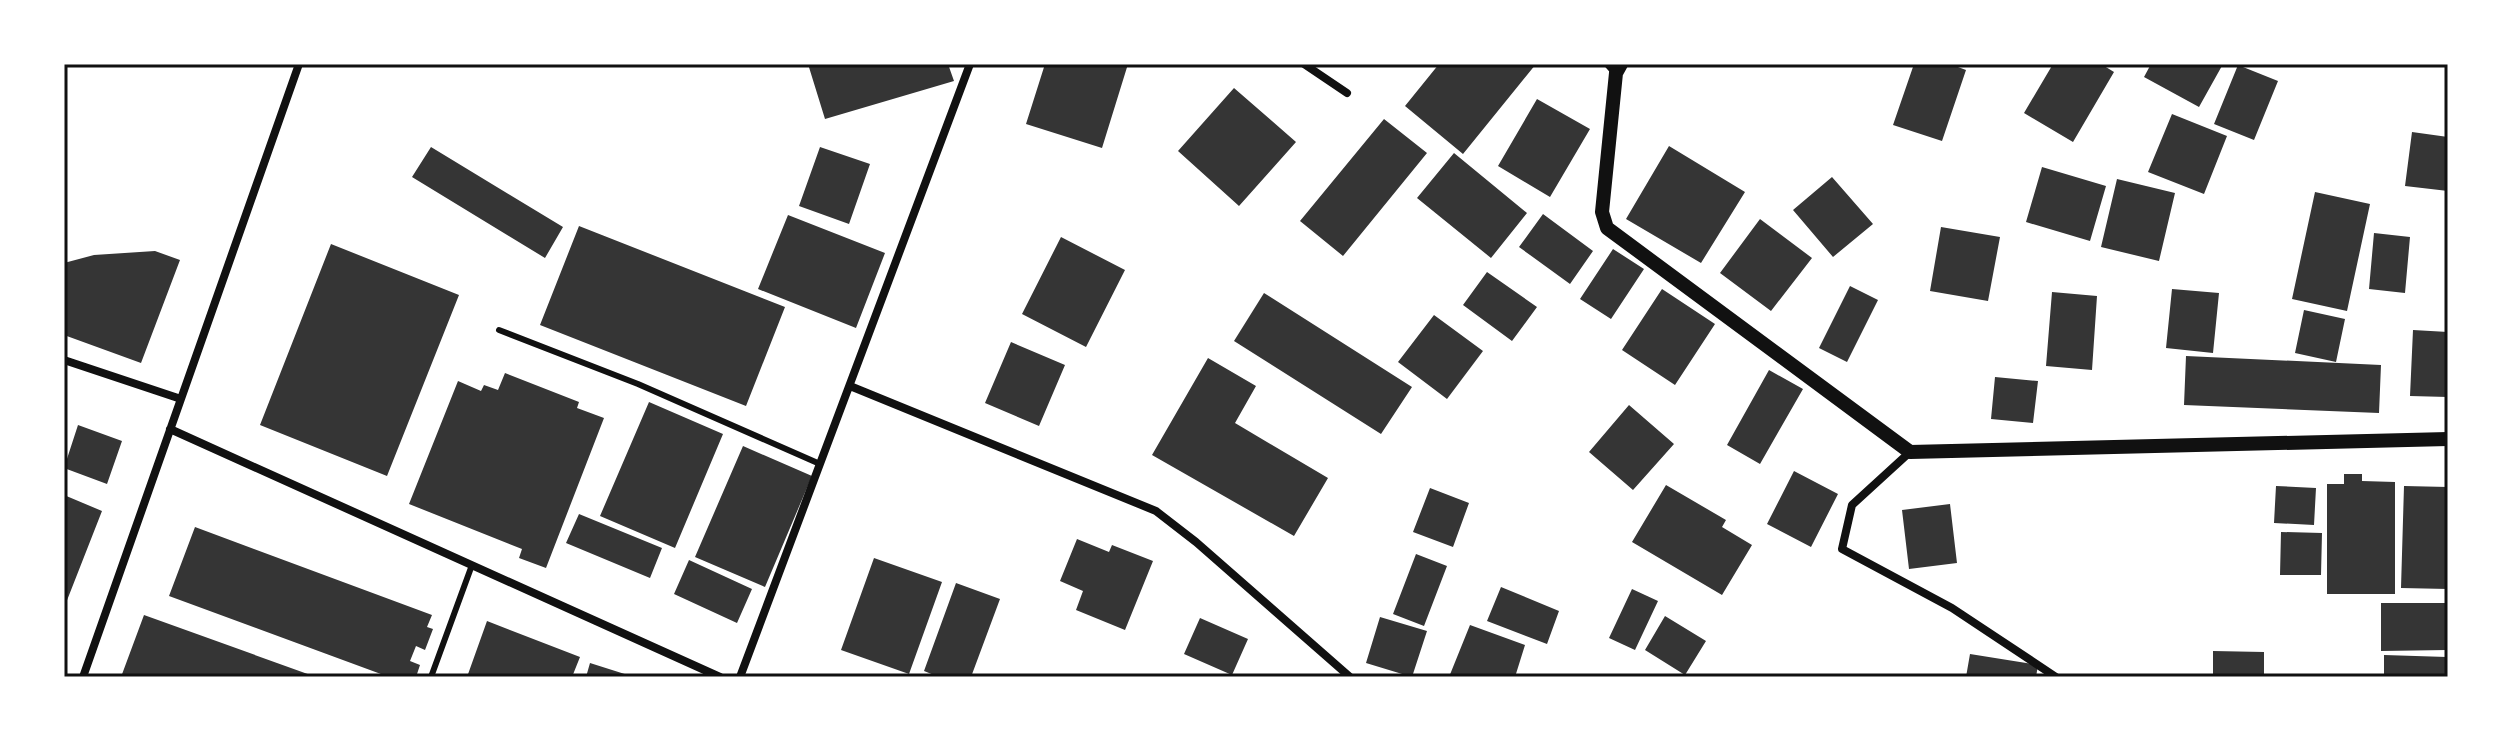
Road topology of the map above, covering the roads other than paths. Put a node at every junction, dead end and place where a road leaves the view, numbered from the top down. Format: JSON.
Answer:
{"nodes":[{"id":1,"x":299,"y":64,"type":"edge"},
{"id":2,"x":970,"y":64,"type":"edge"},
{"id":3,"x":1304,"y":64,"type":"edge"},
{"id":4,"x":1615,"y":67,"type":"edge"},
{"id":5,"x":1347,"y":93,"type":"dead end"},
{"id":6,"x":499,"y":330,"type":"dead end"},
{"id":7,"x":64,"y":360,"type":"edge"},
{"id":8,"x":850,"y":386,"type":"junction"},
{"id":9,"x":181,"y":399,"type":"junction"},
{"id":10,"x":170,"y":429,"type":"junction"},
{"id":11,"x":2448,"y":439,"type":"edge"},
{"id":12,"x":1910,"y":452,"type":"junction"},
{"id":13,"x":820,"y":464,"type":"junction"},
{"id":14,"x":472,"y":565,"type":"junction"},
{"id":15,"x":83,"y":677,"type":"edge"},
{"id":16,"x":431,"y":677,"type":"edge"},
{"id":17,"x":720,"y":677,"type":"edge"},
{"id":18,"x":740,"y":677,"type":"edge"},
{"id":19,"x":1350,"y":677,"type":"edge"},
{"id":20,"x":2056,"y":677,"type":"edge"}],
"edges":[{"from":1,"to":9,"type":"street"},
{"from":2,"to":8,"type":"street"},
{"from":3,"to":5,"type":"street"},
{"from":4,"to":12,"type":"street"},
{"from":6,"to":13,"type":"lane"},
{"from":7,"to":9,"type":"street"},
{"from":8,"to":13,"type":"street"},
{"from":8,"to":19,"type":"street"},
{"from":9,"to":10,"type":"street"},
{"from":10,"to":14,"type":"street"},
{"from":10,"to":15,"type":"street"},
{"from":11,"to":12,"type":"street"},
{"from":12,"to":20,"type":"street"},
{"from":13,"to":18,"type":"street"},
{"from":14,"to":16,"type":"lane"},
{"from":14,"to":17,"type":"street"}]}
